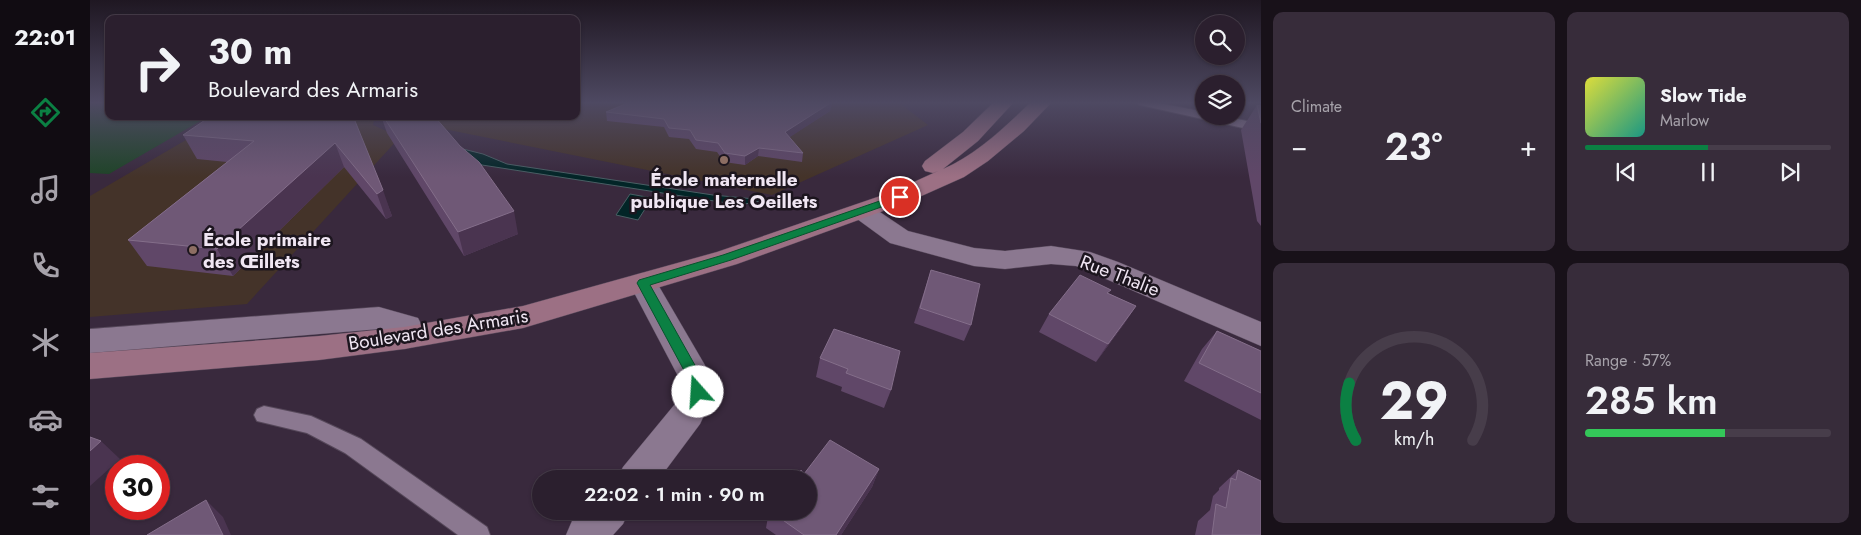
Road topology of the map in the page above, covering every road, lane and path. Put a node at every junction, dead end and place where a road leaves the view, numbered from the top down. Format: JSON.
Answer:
{"nodes":[{"id":1,"x":981,"y":127,"type":"edge"},
{"id":2,"x":1016,"y":127,"type":"edge"},
{"id":3,"x":862,"y":211,"type":"junction"},
{"id":4,"x":643,"y":283,"type":"junction"},
{"id":5,"x":1261,"y":335,"type":"edge"},
{"id":6,"x":404,"y":338,"type":"junction"},
{"id":7,"x":90,"y":341,"type":"edge"},
{"id":8,"x":90,"y":366,"type":"edge"},
{"id":9,"x":264,"y":414,"type":"dead end"},
{"id":10,"x":643,"y":470,"type":"edge"},
{"id":11,"x":478,"y":535,"type":"edge"}],
"edges":[{"from":1,"to":3,"type":"main road","name":"Boulevard des Armaris"},
{"from":2,"to":3,"type":"main road","name":"Boulevard des Armaris"},
{"from":3,"to":4,"type":"main road","name":"Boulevard des Armaris"},
{"from":3,"to":5,"type":"street","name":"Rue Thalie"},
{"from":4,"to":6,"type":"main road","name":"Boulevard des Armaris"},
{"from":4,"to":10,"type":"street"},
{"from":6,"to":7,"type":"street"},
{"from":6,"to":8,"type":"main road","name":"Boulevard des Armaris"},
{"from":9,"to":11,"type":"lane"}]}
